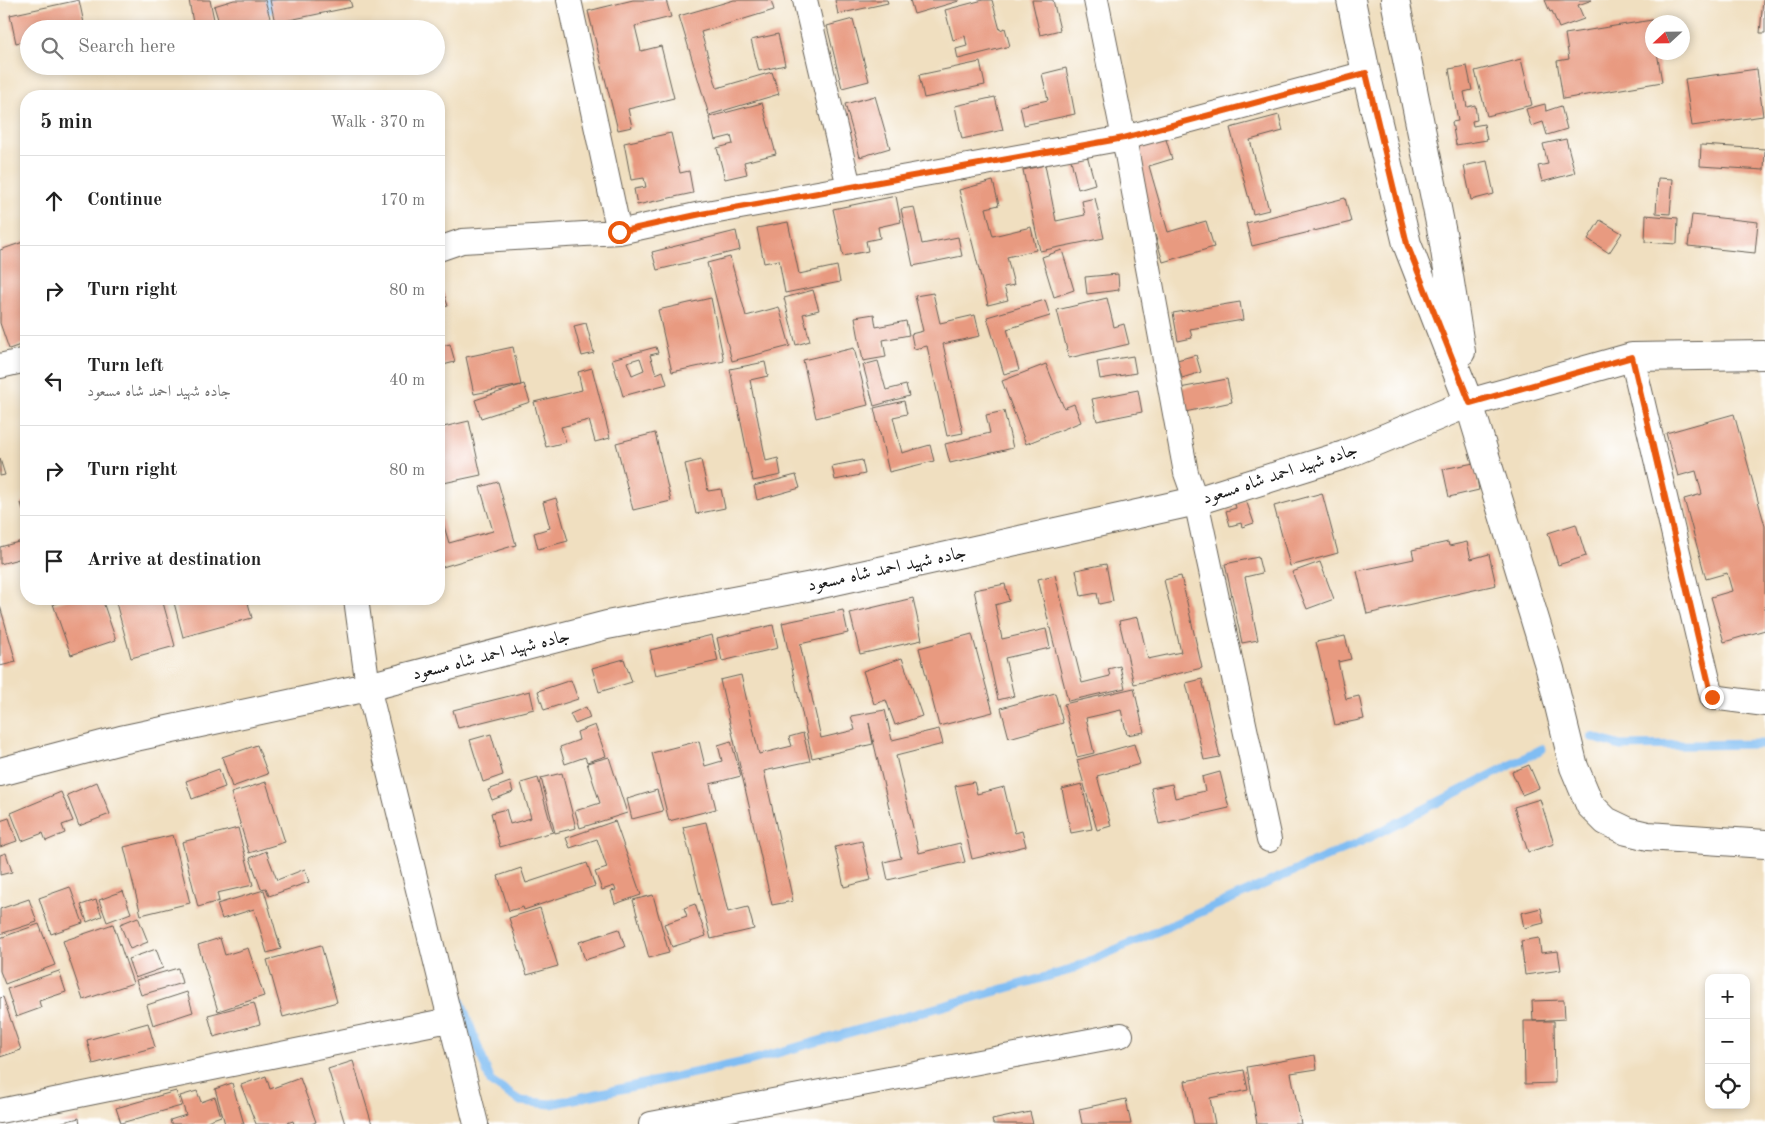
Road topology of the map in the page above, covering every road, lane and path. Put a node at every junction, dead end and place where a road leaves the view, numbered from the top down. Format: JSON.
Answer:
{"nodes":[{"id":1,"x":569,"y":0,"type":"edge"},
{"id":2,"x":805,"y":0,"type":"edge"},
{"id":3,"x":1096,"y":0,"type":"edge"},
{"id":4,"x":1350,"y":0,"type":"edge"},
{"id":5,"x":1395,"y":0,"type":"edge"},
{"id":6,"x":1366,"y":73,"type":"junction"},
{"id":7,"x":1124,"y":138,"type":"junction"},
{"id":8,"x":849,"y":187,"type":"junction"},
{"id":9,"x":619,"y":232,"type":"junction"},
{"id":10,"x":445,"y":247,"type":"edge"},
{"id":11,"x":1765,"y":355,"type":"edge"},
{"id":12,"x":1632,"y":357,"type":"junction"},
{"id":13,"x":20,"y":361,"type":"edge"},
{"id":14,"x":0,"y":366,"type":"edge"},
{"id":15,"x":1470,"y":403,"type":"junction"},
{"id":16,"x":1196,"y":501,"type":"junction"},
{"id":17,"x":357,"y":605,"type":"edge"},
{"id":18,"x":368,"y":687,"type":"junction"},
{"id":19,"x":1765,"y":704,"type":"edge"},
{"id":20,"x":0,"y":772,"type":"edge"},
{"id":21,"x":1269,"y":840,"type":"dead end"},
{"id":22,"x":1765,"y":844,"type":"edge"},
{"id":23,"x":449,"y":1020,"type":"junction"},
{"id":24,"x":1121,"y":1035,"type":"dead end"},
{"id":25,"x":0,"y":1111,"type":"edge"},
{"id":26,"x":476,"y":1124,"type":"edge"},
{"id":27,"x":651,"y":1124,"type":"edge"}],
"edges":[{"from":1,"to":9,"type":"street"},
{"from":2,"to":8,"type":"street"},
{"from":3,"to":7,"type":"street"},
{"from":4,"to":6,"type":"main road"},
{"from":5,"to":15,"type":"main road"},
{"from":6,"to":7,"type":"street"},
{"from":6,"to":15,"type":"main road"},
{"from":7,"to":8,"type":"street"},
{"from":7,"to":16,"type":"street"},
{"from":8,"to":9,"type":"street"},
{"from":9,"to":10,"type":"street"},
{"from":11,"to":12,"type":"main road","name":"جاده شهيد احمد شاه مسعود"},
{"from":12,"to":15,"type":"main road","name":"جاده شهيد احمد شاه مسعود"},
{"from":12,"to":19,"type":"street"},
{"from":13,"to":14,"type":"street"},
{"from":15,"to":16,"type":"main road","name":"جاده شهيد احمد شاه مسعود"},
{"from":15,"to":22,"type":"main road"},
{"from":16,"to":18,"type":"main road","name":"جاده شهيد احمد شاه مسعود"},
{"from":16,"to":21,"type":"street"},
{"from":17,"to":18,"type":"street"},
{"from":18,"to":20,"type":"main road","name":"جاده شهيد احمد شاه مسعود"},
{"from":18,"to":23,"type":"street"},
{"from":23,"to":25,"type":"street"},
{"from":23,"to":26,"type":"street"},
{"from":24,"to":27,"type":"street"}]}
